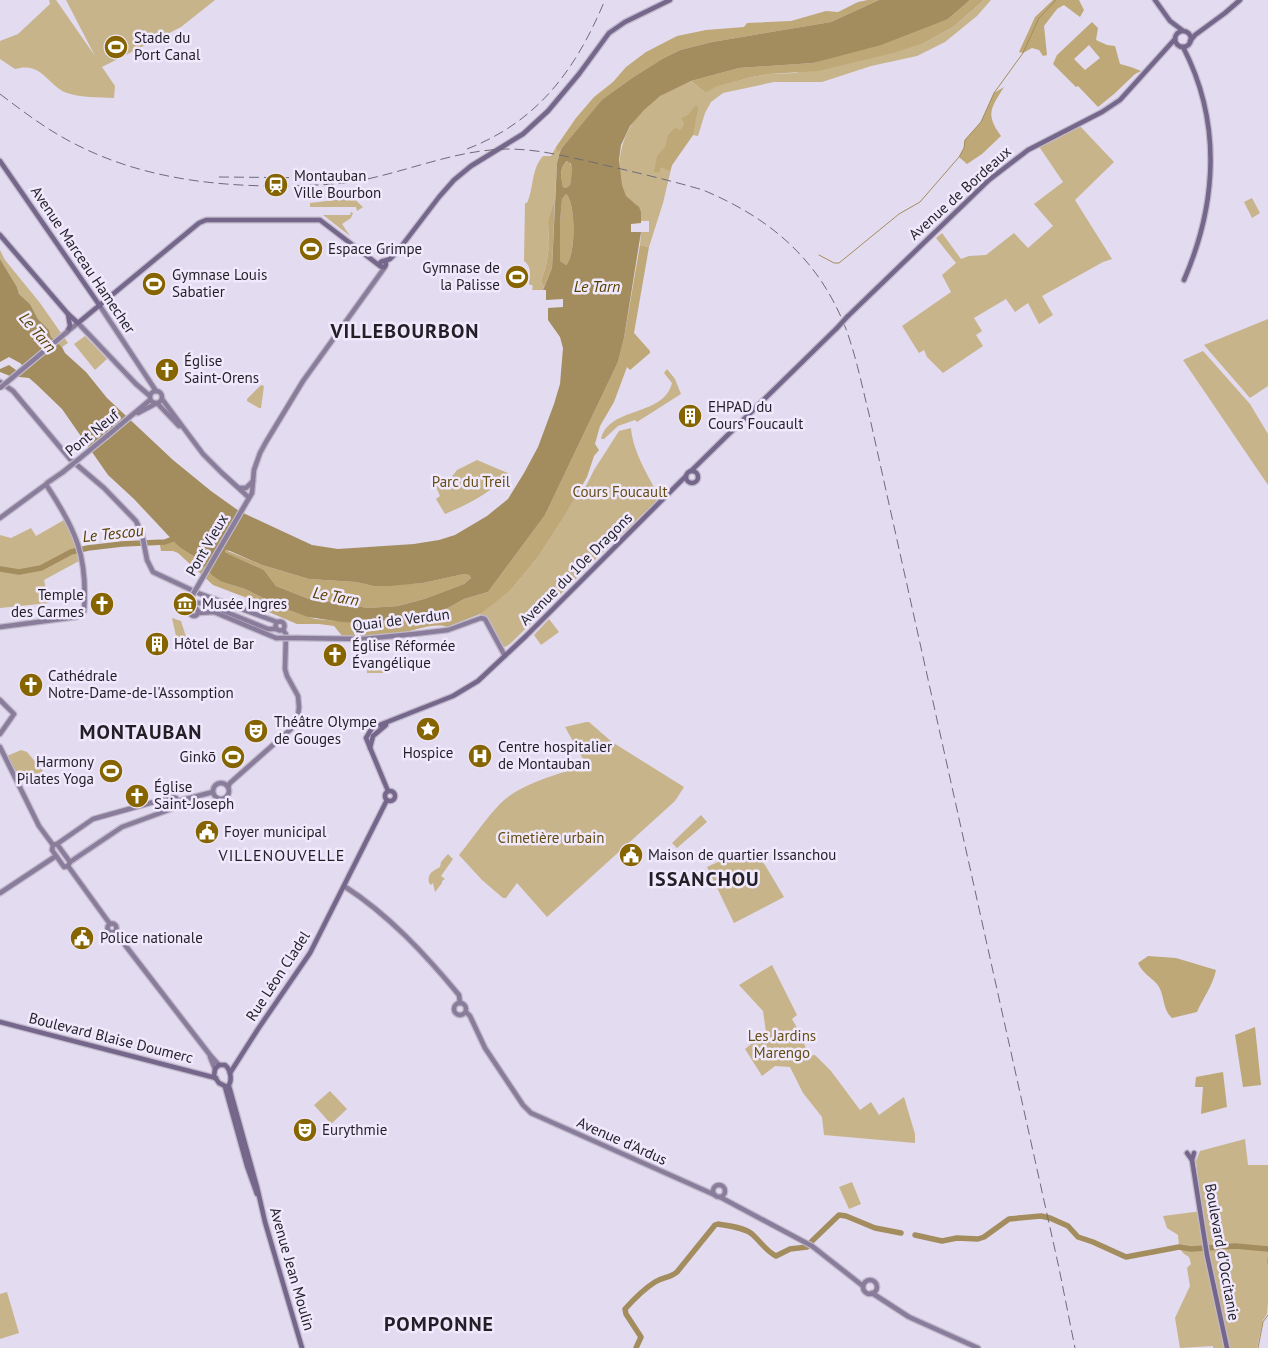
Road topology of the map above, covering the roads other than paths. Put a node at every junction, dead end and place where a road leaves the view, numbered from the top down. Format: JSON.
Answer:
{"nodes":[{"id":1,"x":670,"y":0,"type":"edge"},
{"id":2,"x":1155,"y":0,"type":"edge"},
{"id":3,"x":1240,"y":0,"type":"edge"},
{"id":4,"x":1170,"y":21,"type":"junction"},
{"id":5,"x":1203,"y":28,"type":"junction"},
{"id":6,"x":1185,"y":31,"type":"junction"},
{"id":7,"x":1175,"y":38,"type":"junction"},
{"id":8,"x":1190,"y":42,"type":"junction"},
{"id":9,"x":1182,"y":47,"type":"junction"},
{"id":10,"x":1165,"y":51,"type":"junction"},
{"id":11,"x":1190,"y":58,"type":"junction"},
{"id":12,"x":0,"y":161,"type":"edge"},
{"id":13,"x":0,"y":235,"type":"edge"},
{"id":14,"x":383,"y":266,"type":"junction"},
{"id":15,"x":1184,"y":280,"type":"dead end"},
{"id":16,"x":100,"y":306,"type":"junction"},
{"id":17,"x":68,"y":314,"type":"junction"},
{"id":18,"x":78,"y":323,"type":"junction"},
{"id":19,"x":67,"y":332,"type":"junction"},
{"id":20,"x":0,"y":382,"type":"edge"},
{"id":21,"x":0,"y":388,"type":"edge"},
{"id":22,"x":156,"y":391,"type":"junction"},
{"id":23,"x":150,"y":398,"type":"junction"},
{"id":24,"x":162,"y":399,"type":"junction"},
{"id":25,"x":156,"y":404,"type":"junction"},
{"id":26,"x":137,"y":413,"type":"junction"},
{"id":27,"x":182,"y":428,"type":"junction"},
{"id":28,"x":698,"y":464,"type":"junction"},
{"id":29,"x":691,"y":471,"type":"junction"},
{"id":30,"x":697,"y":473,"type":"junction"},
{"id":31,"x":686,"y":476,"type":"junction"},
{"id":32,"x":253,"y":481,"type":"junction"},
{"id":33,"x":689,"y":482,"type":"junction"},
{"id":34,"x":46,"y":485,"type":"junction"},
{"id":35,"x":239,"y":488,"type":"junction"},
{"id":36,"x":248,"y":497,"type":"junction"},
{"id":37,"x":663,"y":498,"type":"junction"},
{"id":38,"x":0,"y":518,"type":"edge"},
{"id":39,"x":192,"y":597,"type":"junction"},
{"id":40,"x":198,"y":603,"type":"junction"},
{"id":41,"x":195,"y":610,"type":"junction"},
{"id":42,"x":277,"y":622,"type":"junction"},
{"id":43,"x":0,"y":627,"type":"edge"},
{"id":44,"x":277,"y":629,"type":"junction"},
{"id":45,"x":283,"y":630,"type":"junction"},
{"id":46,"x":505,"y":656,"type":"junction"},
{"id":47,"x":0,"y":700,"type":"edge"},
{"id":48,"x":0,"y":734,"type":"edge"},
{"id":49,"x":0,"y":747,"type":"edge"},
{"id":50,"x":256,"y":758,"type":"junction"},
{"id":51,"x":223,"y":783,"type":"junction"},
{"id":52,"x":228,"y":787,"type":"junction"},
{"id":53,"x":388,"y":791,"type":"junction"},
{"id":54,"x":214,"y":792,"type":"junction"},
{"id":55,"x":170,"y":799,"type":"junction"},
{"id":56,"x":387,"y":800,"type":"junction"},
{"id":57,"x":178,"y":802,"type":"junction"},
{"id":58,"x":174,"y":808,"type":"junction"},
{"id":59,"x":55,"y":845,"type":"junction"},
{"id":60,"x":56,"y":856,"type":"junction"},
{"id":61,"x":69,"y":864,"type":"junction"},
{"id":62,"x":344,"y":886,"type":"junction"},
{"id":63,"x":0,"y":893,"type":"edge"},
{"id":64,"x":460,"y":1003,"type":"junction"},
{"id":65,"x":466,"y":1012,"type":"junction"},
{"id":66,"x":0,"y":1022,"type":"edge"},
{"id":67,"x":210,"y":1055,"type":"junction"},
{"id":68,"x":239,"y":1057,"type":"junction"},
{"id":69,"x":219,"y":1065,"type":"junction"},
{"id":70,"x":227,"y":1066,"type":"junction"},
{"id":71,"x":215,"y":1069,"type":"junction"},
{"id":72,"x":230,"y":1073,"type":"junction"},
{"id":73,"x":216,"y":1078,"type":"junction"},
{"id":74,"x":227,"y":1087,"type":"junction"},
{"id":75,"x":1187,"y":1153,"type":"dead end"},
{"id":76,"x":1194,"y":1153,"type":"dead end"},
{"id":77,"x":1192,"y":1160,"type":"junction"},
{"id":78,"x":715,"y":1187,"type":"junction"},
{"id":79,"x":702,"y":1190,"type":"junction"},
{"id":80,"x":725,"y":1192,"type":"junction"},
{"id":81,"x":717,"y":1196,"type":"junction"},
{"id":82,"x":731,"y":1204,"type":"junction"},
{"id":83,"x":853,"y":1277,"type":"junction"},
{"id":84,"x":866,"y":1281,"type":"junction"},
{"id":85,"x":863,"y":1286,"type":"junction"},
{"id":86,"x":874,"y":1292,"type":"junction"},
{"id":87,"x":302,"y":1348,"type":"edge"},
{"id":88,"x":978,"y":1348,"type":"edge"},
{"id":89,"x":1227,"y":1348,"type":"edge"}],
"edges":[{"from":1,"to":14,"type":"main road"},
{"from":2,"to":4,"type":"main road"},
{"from":3,"to":5,"type":"main road"},
{"from":4,"to":6,"type":"main road"},
{"from":4,"to":7,"type":"main road"},
{"from":5,"to":6,"type":"main road"},
{"from":5,"to":8,"type":"main road"},
{"from":6,"to":7,"type":"main road"},
{"from":6,"to":8,"type":"main road"},
{"from":7,"to":9,"type":"main road"},
{"from":7,"to":10,"type":"main road","name":"Avenue de Bordeaux"},
{"from":8,"to":9,"type":"main road"},
{"from":8,"to":11,"type":"main road"},
{"from":9,"to":10,"type":"main road"},
{"from":9,"to":11,"type":"main road"},
{"from":10,"to":28,"type":"main road","name":"Avenue de Bordeaux","bridge":true},
{"from":11,"to":15,"type":"main road"},
{"from":12,"to":16,"type":"main road","name":"Avenue Marceau Hamecher"},
{"from":13,"to":17,"type":"main road"},
{"from":14,"to":16,"type":"main road"},
{"from":14,"to":32,"type":"main road"},
{"from":16,"to":18,"type":"main road"},
{"from":16,"to":22,"type":"main road","name":"Avenue Marceau Hamecher"},
{"from":17,"to":18,"type":"main road"},
{"from":17,"to":19,"type":"main road"},
{"from":18,"to":19,"type":"main road"},
{"from":18,"to":23,"type":"main road"},
{"from":19,"to":21,"type":"main road","bridge":true},
{"from":20,"to":42,"type":"main road"},
{"from":22,"to":23,"type":"main road"},
{"from":22,"to":24,"type":"main road"},
{"from":23,"to":25,"type":"main road"},
{"from":23,"to":26,"type":"main road"},
{"from":24,"to":25,"type":"main road"},
{"from":24,"to":27,"type":"main road"},
{"from":25,"to":26,"type":"main road"},
{"from":25,"to":27,"type":"main road"},
{"from":26,"to":34,"type":"main road","name":"Pont Neuf","bridge":true},
{"from":27,"to":35,"type":"main road"},
{"from":28,"to":29,"type":"main road"},
{"from":28,"to":30,"type":"main road"},
{"from":29,"to":30,"type":"main road"},
{"from":29,"to":31,"type":"main road"},
{"from":30,"to":33,"type":"main road"},
{"from":31,"to":33,"type":"main road"},
{"from":31,"to":37,"type":"main road","name":"Avenue du 10e Dragons"},
{"from":32,"to":35,"type":"main road"},
{"from":32,"to":36,"type":"main road"},
{"from":33,"to":37,"type":"main road","name":"Avenue du 10e Dragons"},
{"from":34,"to":38,"type":"main road","name":"Pont Neuf"},
{"from":34,"to":43,"type":"main road"},
{"from":35,"to":36,"type":"main road"},
{"from":36,"to":39,"type":"main road","name":"Pont Vieux","bridge":true},
{"from":37,"to":46,"type":"main road","name":"Avenue du 10e Dragons"},
{"from":39,"to":40,"type":"main road"},
{"from":39,"to":41,"type":"main road"},
{"from":40,"to":41,"type":"main road"},
{"from":40,"to":44,"type":"main road"},
{"from":41,"to":46,"type":"main road","name":"Quai de Verdun","bridge":true},
{"from":42,"to":44,"type":"main road"},
{"from":42,"to":45,"type":"main road"},
{"from":44,"to":45,"type":"main road"},
{"from":45,"to":50,"type":"main road"},
{"from":46,"to":53,"type":"main road","name":"Avenue du 10e Dragons"},
{"from":47,"to":48,"type":"main road"},
{"from":49,"to":59,"type":"main road"},
{"from":50,"to":51,"type":"main road"},
{"from":50,"to":52,"type":"main road"},
{"from":51,"to":52,"type":"main road"},
{"from":51,"to":54,"type":"main road"},
{"from":52,"to":54,"type":"main road"},
{"from":53,"to":56,"type":"main road"},
{"from":53,"to":56,"type":"main road"},
{"from":54,"to":57,"type":"main road"},
{"from":55,"to":57,"type":"main road"},
{"from":55,"to":58,"type":"main road"},
{"from":55,"to":59,"type":"main road"},
{"from":56,"to":62,"type":"main road","name":"Rue Léon Cladel"},
{"from":57,"to":58,"type":"main road"},
{"from":58,"to":61,"type":"main road"},
{"from":59,"to":60,"type":"main road"},
{"from":59,"to":61,"type":"main road"},
{"from":60,"to":61,"type":"main road"},
{"from":60,"to":63,"type":"main road"},
{"from":61,"to":67,"type":"main road"},
{"from":62,"to":64,"type":"main road"},
{"from":62,"to":68,"type":"main road","name":"Rue Léon Cladel"},
{"from":64,"to":65,"type":"main road"},
{"from":64,"to":65,"type":"main road"},
{"from":65,"to":79,"type":"main road","name":"Avenue d'Ardus"},
{"from":66,"to":73,"type":"main road","name":"Boulevard Blaise Doumerc"},
{"from":67,"to":69,"type":"main road"},
{"from":67,"to":71,"type":"main road"},
{"from":68,"to":70,"type":"main road","name":"Rue Léon Cladel"},
{"from":68,"to":72,"type":"main road","name":"Rue Léon Cladel"},
{"from":69,"to":70,"type":"main road"},
{"from":69,"to":71,"type":"main road"},
{"from":70,"to":72,"type":"main road"},
{"from":71,"to":73,"type":"main road"},
{"from":72,"to":74,"type":"main road"},
{"from":73,"to":74,"type":"main road"},
{"from":74,"to":87,"type":"main road","name":"Avenue Jean Moulin"},
{"from":75,"to":77,"type":"main road","name":"Boulevard d'Occitanie"},
{"from":76,"to":77,"type":"main road","name":"Boulevard d'Occitanie"},
{"from":77,"to":89,"type":"main road","name":"Boulevard d'Occitanie"},
{"from":78,"to":79,"type":"main road"},
{"from":78,"to":80,"type":"main road"},
{"from":78,"to":81,"type":"main road"},
{"from":79,"to":81,"type":"main road","name":"Avenue d'Ardus"},
{"from":80,"to":81,"type":"main road"},
{"from":80,"to":82,"type":"main road"},
{"from":81,"to":82,"type":"main road","name":"Avenue d'Ardus"},
{"from":82,"to":83,"type":"main road","name":"Avenue d'Ardus"},
{"from":83,"to":84,"type":"main road","name":"Avenue d'Ardus"},
{"from":83,"to":85,"type":"main road","name":"Avenue d'Ardus"},
{"from":84,"to":85,"type":"main road"},
{"from":84,"to":86,"type":"main road"},
{"from":85,"to":86,"type":"main road"},
{"from":86,"to":88,"type":"main road"}]}
